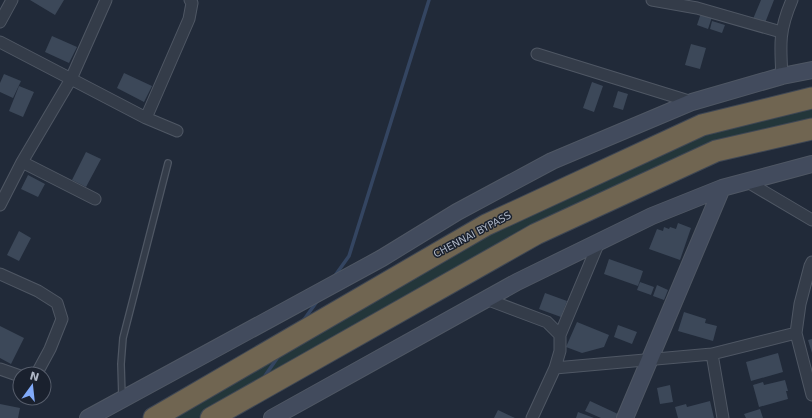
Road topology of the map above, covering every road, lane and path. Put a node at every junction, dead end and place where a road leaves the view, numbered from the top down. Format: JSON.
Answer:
{"nodes":[{"id":1,"x":12,"y":0,"type":"edge"},
{"id":2,"x":106,"y":0,"type":"edge"},
{"id":3,"x":190,"y":0,"type":"edge"},
{"id":4,"x":652,"y":0,"type":"edge"},
{"id":5,"x":792,"y":0,"type":"edge"},
{"id":6,"x":699,"y":4,"type":"edge"},
{"id":7,"x":0,"y":22,"type":"edge"},
{"id":8,"x":781,"y":32,"type":"junction"},
{"id":9,"x":0,"y":42,"type":"edge"},
{"id":10,"x":537,"y":54,"type":"dead end"},
{"id":11,"x":812,"y":70,"type":"edge"},
{"id":12,"x":782,"y":76,"type":"junction"},
{"id":13,"x":71,"y":79,"type":"junction"},
{"id":14,"x":812,"y":98,"type":"edge"},
{"id":15,"x":692,"y":102,"type":"junction"},
{"id":16,"x":146,"y":118,"type":"junction"},
{"id":17,"x":812,"y":129,"type":"edge"},
{"id":18,"x":177,"y":131,"type":"dead end"},
{"id":19,"x":22,"y":162,"type":"junction"},
{"id":20,"x":168,"y":163,"type":"dead end"},
{"id":21,"x":812,"y":164,"type":"edge"},
{"id":22,"x":746,"y":181,"type":"junction"},
{"id":23,"x":722,"y":188,"type":"junction"},
{"id":24,"x":95,"y":199,"type":"dead end"},
{"id":25,"x":0,"y":204,"type":"edge"},
{"id":26,"x":812,"y":220,"type":"edge"},
{"id":27,"x":599,"y":242,"type":"junction"},
{"id":28,"x":812,"y":262,"type":"edge"},
{"id":29,"x":0,"y":274,"type":"edge"},
{"id":30,"x":486,"y":299,"type":"junction"},
{"id":31,"x":796,"y":333,"type":"junction"},
{"id":32,"x":560,"y":335,"type":"junction"},
{"id":33,"x":712,"y":354,"type":"junction"},
{"id":34,"x":650,"y":359,"type":"junction"},
{"id":35,"x":41,"y":366,"type":"edge"},
{"id":36,"x":555,"y":368,"type":"junction"},
{"id":37,"x":0,"y":369,"type":"edge"},
{"id":38,"x":12,"y":373,"type":"edge"},
{"id":39,"x":812,"y":395,"type":"edge"},
{"id":40,"x":122,"y":400,"type":"junction"},
{"id":41,"x":88,"y":418,"type":"edge"},
{"id":42,"x":154,"y":418,"type":"edge"},
{"id":43,"x":211,"y":418,"type":"edge"},
{"id":44,"x":272,"y":418,"type":"edge"},
{"id":45,"x":532,"y":418,"type":"edge"},
{"id":46,"x":625,"y":418,"type":"edge"},
{"id":47,"x":723,"y":418,"type":"edge"}],
"edges":[{"from":1,"to":7,"type":"street"},
{"from":2,"to":13,"type":"street"},
{"from":3,"to":16,"type":"street"},
{"from":4,"to":6,"type":"street"},
{"from":5,"to":8,"type":"street"},
{"from":6,"to":8,"type":"street"},
{"from":8,"to":12,"type":"street"},
{"from":9,"to":13,"type":"street"},
{"from":10,"to":15,"type":"street"},
{"from":11,"to":12,"type":"street"},
{"from":12,"to":15,"type":"street"},
{"from":13,"to":16,"type":"street"},
{"from":13,"to":19,"type":"street"},
{"from":14,"to":42,"type":"highway","name":"CHENNAI BYPASS"},
{"from":15,"to":40,"type":"street"},
{"from":16,"to":18,"type":"street"},
{"from":17,"to":43,"type":"highway"},
{"from":19,"to":24,"type":"street"},
{"from":19,"to":25,"type":"street"},
{"from":20,"to":40,"type":"lane"},
{"from":21,"to":22,"type":"street"},
{"from":22,"to":23,"type":"street"},
{"from":22,"to":26,"type":"street"},
{"from":23,"to":27,"type":"street"},
{"from":23,"to":34,"type":"street"},
{"from":27,"to":30,"type":"street"},
{"from":27,"to":32,"type":"street"},
{"from":28,"to":31,"type":"street"},
{"from":29,"to":35,"type":"street"},
{"from":30,"to":32,"type":"street"},
{"from":30,"to":44,"type":"street"},
{"from":31,"to":33,"type":"street"},
{"from":31,"to":39,"type":"street"},
{"from":32,"to":36,"type":"street"},
{"from":33,"to":34,"type":"street"},
{"from":33,"to":47,"type":"street"},
{"from":34,"to":36,"type":"street"},
{"from":34,"to":46,"type":"street"},
{"from":36,"to":45,"type":"street"},
{"from":37,"to":38,"type":"street"},
{"from":40,"to":41,"type":"street"}]}
